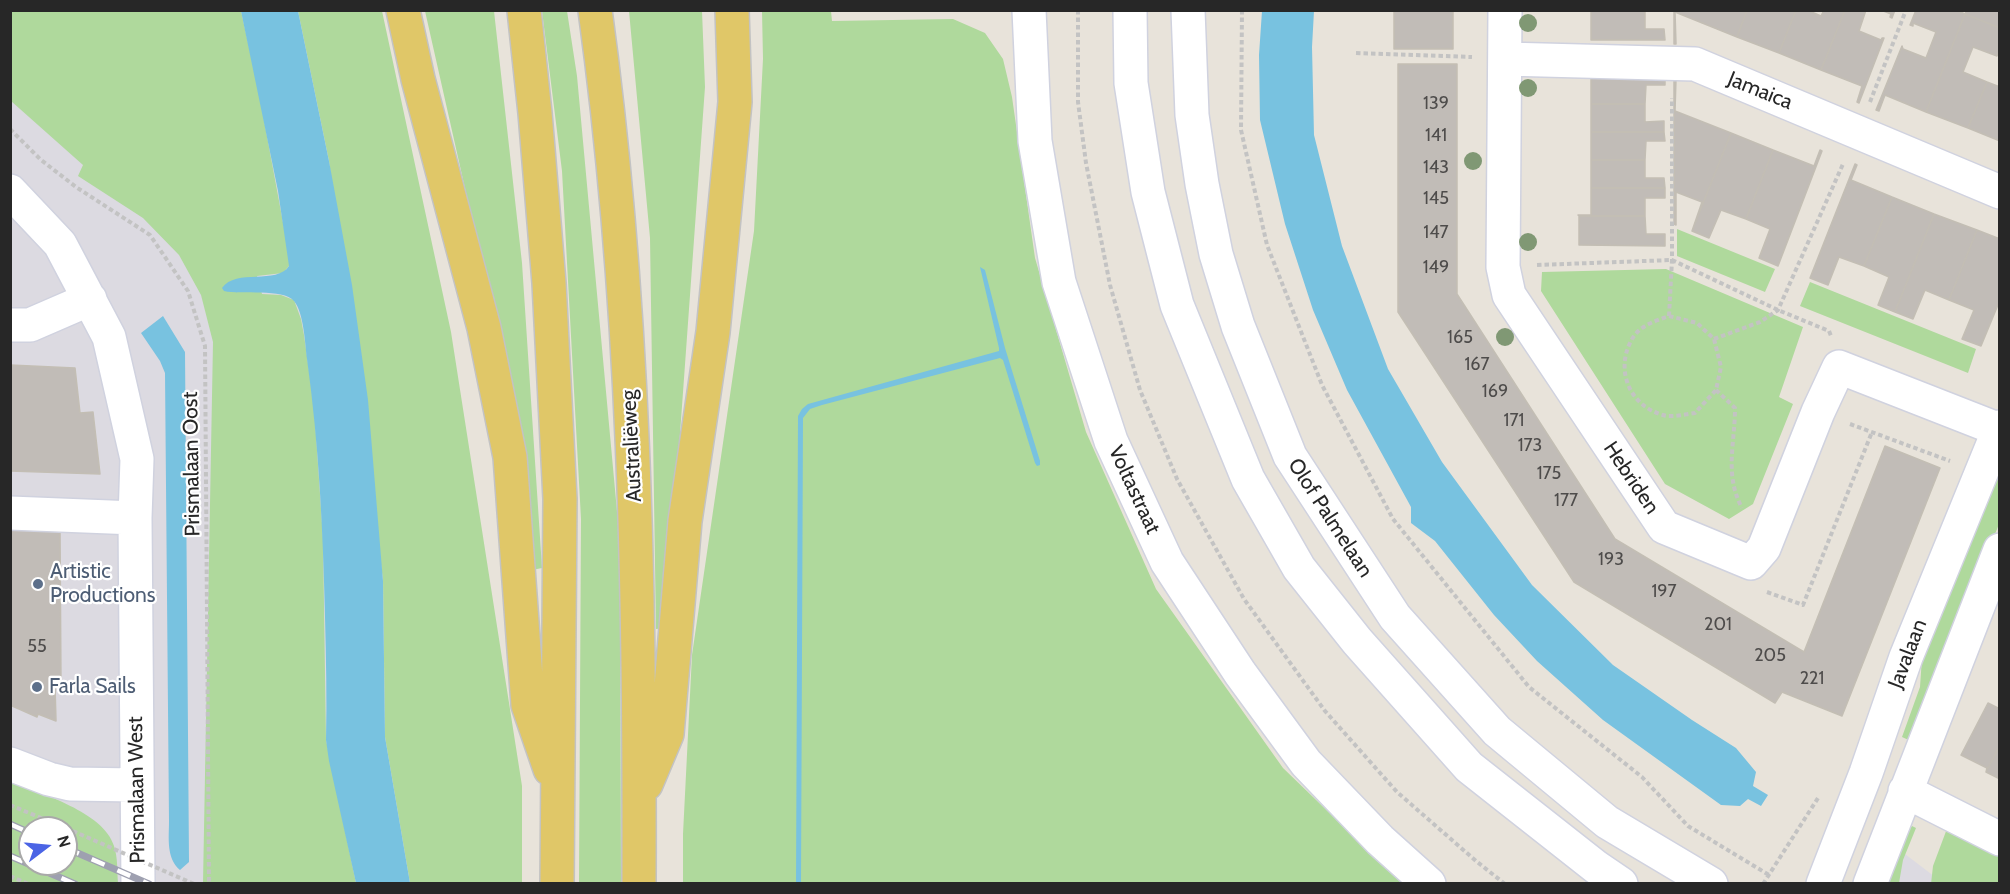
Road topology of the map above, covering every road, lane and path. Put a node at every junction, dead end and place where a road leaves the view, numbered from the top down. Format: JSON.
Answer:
{"nodes":[{"id":1,"x":404,"y":10,"type":"edge"},
{"id":2,"x":524,"y":10,"type":"edge"},
{"id":3,"x":596,"y":10,"type":"edge"},
{"id":4,"x":732,"y":10,"type":"edge"},
{"id":5,"x":1029,"y":10,"type":"edge"},
{"id":6,"x":1130,"y":10,"type":"edge"},
{"id":7,"x":1188,"y":10,"type":"edge"},
{"id":8,"x":1242,"y":10,"type":"edge"},
{"id":9,"x":1505,"y":10,"type":"edge"},
{"id":10,"x":1906,"y":10,"type":"edge"},
{"id":11,"x":1356,"y":53,"type":"dead end"},
{"id":12,"x":1505,"y":59,"type":"junction"},
{"id":13,"x":1672,"y":63,"type":"junction"},
{"id":14,"x":10,"y":129,"type":"edge"},
{"id":15,"x":1858,"y":131,"type":"junction"},
{"id":16,"x":10,"y":191,"type":"edge"},
{"id":17,"x":2000,"y":192,"type":"edge"},
{"id":18,"x":1672,"y":260,"type":"junction"},
{"id":19,"x":1503,"y":267,"type":"junction"},
{"id":20,"x":90,"y":300,"type":"junction"},
{"id":21,"x":1778,"y":310,"type":"junction"},
{"id":22,"x":1669,"y":316,"type":"junction"},
{"id":23,"x":10,"y":325,"type":"edge"},
{"id":24,"x":1714,"y":339,"type":"junction"},
{"id":25,"x":1839,"y":367,"type":"junction"},
{"id":26,"x":1716,"y":390,"type":"junction"},
{"id":27,"x":1818,"y":412,"type":"junction"},
{"id":28,"x":1999,"y":429,"type":"edge"},
{"id":29,"x":1872,"y":432,"type":"junction"},
{"id":30,"x":1982,"y":473,"type":"junction"},
{"id":31,"x":10,"y":513,"type":"edge"},
{"id":32,"x":135,"y":518,"type":"junction"},
{"id":33,"x":2000,"y":550,"type":"edge"},
{"id":34,"x":1758,"y":556,"type":"junction"},
{"id":35,"x":10,"y":764,"type":"edge"},
{"id":36,"x":137,"y":786,"type":"junction"},
{"id":37,"x":1905,"y":791,"type":"junction"},
{"id":38,"x":558,"y":792,"type":"junction"},
{"id":39,"x":640,"y":800,"type":"junction"},
{"id":40,"x":10,"y":805,"type":"edge"},
{"id":41,"x":36,"y":816,"type":"edge"},
{"id":42,"x":78,"y":834,"type":"edge"},
{"id":43,"x":2000,"y":838,"type":"edge"},
{"id":44,"x":1769,"y":875,"type":"dead end"},
{"id":45,"x":10,"y":876,"type":"edge"},
{"id":46,"x":28,"y":884,"type":"edge"},
{"id":47,"x":138,"y":884,"type":"edge"},
{"id":48,"x":194,"y":884,"type":"edge"},
{"id":49,"x":209,"y":884,"type":"edge"},
{"id":50,"x":557,"y":884,"type":"edge"},
{"id":51,"x":639,"y":884,"type":"edge"},
{"id":52,"x":1429,"y":884,"type":"edge"},
{"id":53,"x":1621,"y":884,"type":"edge"},
{"id":54,"x":1711,"y":884,"type":"edge"},
{"id":55,"x":1823,"y":884,"type":"edge"},
{"id":56,"x":1870,"y":884,"type":"edge"}],
"edges":[{"from":1,"to":38,"type":"main road"},
{"from":2,"to":38,"type":"main road"},
{"from":3,"to":39,"type":"main road","name":"Australiëweg"},
{"from":4,"to":39,"type":"main road"},
{"from":5,"to":52,"type":"street","name":"Voltastraat"},
{"from":6,"to":53,"type":"street"},
{"from":7,"to":54,"type":"street","name":"Olof Palmelaan"},
{"from":8,"to":44,"type":"path"},
{"from":9,"to":12,"type":"street","name":"Hebriden"},
{"from":10,"to":15,"type":"path"},
{"from":11,"to":12,"type":"path"},
{"from":12,"to":13,"type":"street","name":"Jamaica"},
{"from":12,"to":19,"type":"street","name":"Hebriden"},
{"from":13,"to":15,"type":"street","name":"Jamaica"},
{"from":13,"to":18,"type":"path"},
{"from":14,"to":49,"type":"path","name":"Prismalaan Oost"},
{"from":15,"to":17,"type":"street","name":"Jamaica"},
{"from":15,"to":21,"type":"path"},
{"from":16,"to":20,"type":"street","name":"Prismalaan West"},
{"from":18,"to":19,"type":"path"},
{"from":18,"to":21,"type":"path"},
{"from":18,"to":22,"type":"path"},
{"from":19,"to":34,"type":"street","name":"Hebriden"},
{"from":20,"to":23,"type":"street"},
{"from":20,"to":32,"type":"street","name":"Prismalaan West"},
{"from":21,"to":24,"type":"path"},
{"from":21,"to":25,"type":"path"},
{"from":22,"to":24,"type":"path"},
{"from":22,"to":26,"type":"path"},
{"from":24,"to":26,"type":"path"},
{"from":25,"to":27,"type":"street"},
{"from":25,"to":28,"type":"street"},
{"from":26,"to":34,"type":"path"},
{"from":27,"to":29,"type":"path"},
{"from":27,"to":34,"type":"street"},
{"from":28,"to":30,"type":"street","name":"Javalaan"},
{"from":29,"to":30,"type":"path"},
{"from":29,"to":34,"type":"path"},
{"from":30,"to":55,"type":"street","name":"Javalaan"},
{"from":31,"to":32,"type":"street"},
{"from":32,"to":36,"type":"street","name":"Prismalaan West"},
{"from":33,"to":37,"type":"street"},
{"from":35,"to":36,"type":"street"},
{"from":36,"to":47,"type":"street","name":"Prismalaan West"},
{"from":37,"to":43,"type":"street"},
{"from":37,"to":56,"type":"street"},
{"from":38,"to":50,"type":"main road"},
{"from":39,"to":51,"type":"main road","name":"Australiëweg"},
{"from":40,"to":41,"type":"path"},
{"from":42,"to":48,"type":"path","bridge":true},
{"from":45,"to":46,"type":"path"}]}
